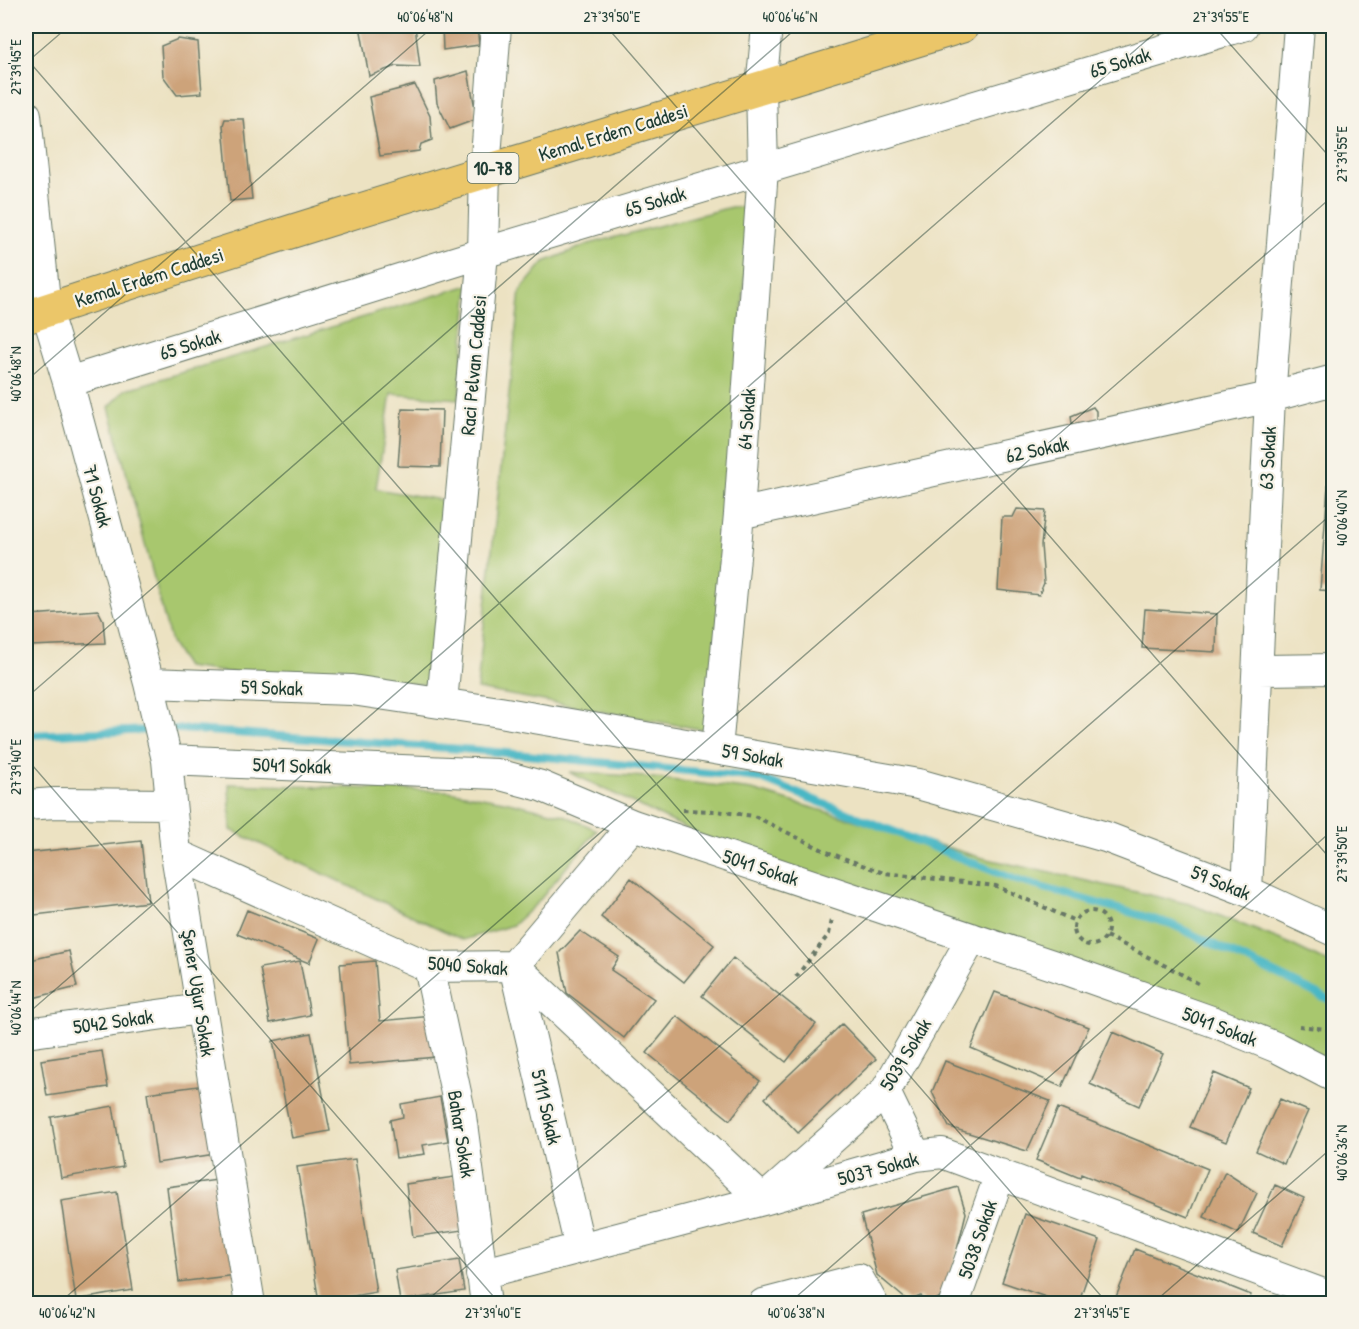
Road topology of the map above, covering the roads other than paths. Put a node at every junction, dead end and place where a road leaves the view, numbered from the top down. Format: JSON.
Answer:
{"nodes":[{"id":1,"x":496,"y":26,"type":"edge"},
{"id":2,"x":767,"y":26,"type":"edge"},
{"id":3,"x":962,"y":26,"type":"edge"},
{"id":4,"x":1243,"y":26,"type":"edge"},
{"id":5,"x":1299,"y":26,"type":"edge"},
{"id":6,"x":761,"y":88,"type":"junction"},
{"id":7,"x":26,"y":115,"type":"edge"},
{"id":8,"x":763,"y":169,"type":"junction"},
{"id":9,"x":485,"y":170,"type":"junction"},
{"id":10,"x":483,"y":253,"type":"junction"},
{"id":11,"x":36,"y":314,"type":"edge"},
{"id":12,"x":1334,"y":380,"type":"edge"},
{"id":13,"x":68,"y":382,"type":"junction"},
{"id":14,"x":1270,"y":397,"type":"junction"},
{"id":15,"x":739,"y":514,"type":"junction"},
{"id":16,"x":1334,"y":669,"type":"edge"},
{"id":17,"x":1258,"y":670,"type":"junction"},
{"id":18,"x":149,"y":683,"type":"junction"},
{"id":19,"x":442,"y":703,"type":"junction"},
{"id":20,"x":717,"y":749,"type":"junction"},
{"id":21,"x":167,"y":760,"type":"junction"},
{"id":22,"x":26,"y":804,"type":"edge"},
{"id":23,"x":171,"y":804,"type":"junction"},
{"id":24,"x":633,"y":825,"type":"junction"},
{"id":25,"x":176,"y":854,"type":"junction"},
{"id":26,"x":1247,"y":891,"type":"junction"},
{"id":27,"x":1334,"y":931,"type":"edge"},
{"id":28,"x":972,"y":938,"type":"junction"},
{"id":29,"x":514,"y":966,"type":"junction"},
{"id":30,"x":429,"y":967,"type":"junction"},
{"id":31,"x":201,"y":1009,"type":"junction"},
{"id":32,"x":26,"y":1033,"type":"edge"},
{"id":33,"x":1334,"y":1077,"type":"edge"},
{"id":34,"x":885,"y":1092,"type":"junction"},
{"id":35,"x":916,"y":1156,"type":"junction"},
{"id":36,"x":1000,"y":1174,"type":"junction"},
{"id":37,"x":763,"y":1200,"type":"junction"},
{"id":38,"x":580,"y":1248,"type":"junction"},
{"id":39,"x":481,"y":1274,"type":"junction"},
{"id":40,"x":1334,"y":1298,"type":"edge"},
{"id":41,"x":250,"y":1304,"type":"edge"},
{"id":42,"x":486,"y":1304,"type":"edge"},
{"id":43,"x":763,"y":1304,"type":"edge"},
{"id":44,"x":873,"y":1304,"type":"edge"},
{"id":45,"x":954,"y":1304,"type":"edge"}],
"edges":[{"from":1,"to":9,"type":"street","name":"Raci Pelvan Caddesi"},
{"from":2,"to":6,"type":"street","name":"64 Sokak"},
{"from":3,"to":6,"type":"main road","name":"Kemal Erdem Caddesi","number":"10-78"},
{"from":4,"to":8,"type":"street","name":"65 Sokak"},
{"from":5,"to":14,"type":"street","name":"63 Sokak"},
{"from":6,"to":8,"type":"street","name":"64 Sokak"},
{"from":6,"to":9,"type":"main road","name":"Kemal Erdem Caddesi","number":"10-78"},
{"from":7,"to":11,"type":"street","name":"71 Sokak"},
{"from":8,"to":10,"type":"street","name":"65 Sokak"},
{"from":8,"to":15,"type":"street","name":"64 Sokak"},
{"from":9,"to":10,"type":"street","name":"Raci Pelvan Caddesi"},
{"from":9,"to":11,"type":"main road","name":"Kemal Erdem Caddesi","number":"10-78"},
{"from":10,"to":13,"type":"street","name":"65 Sokak"},
{"from":10,"to":19,"type":"street","name":"Raci Pelvan Caddesi"},
{"from":11,"to":13,"type":"street","name":"71 Sokak"},
{"from":12,"to":14,"type":"street","name":"62 Sokak"},
{"from":13,"to":18,"type":"street","name":"71 Sokak"},
{"from":14,"to":15,"type":"street","name":"62 Sokak"},
{"from":14,"to":17,"type":"street","name":"63 Sokak"},
{"from":15,"to":20,"type":"street","name":"64 Sokak"},
{"from":16,"to":17,"type":"street"},
{"from":17,"to":26,"type":"street","name":"63 Sokak"},
{"from":18,"to":19,"type":"street","name":"59 Sokak"},
{"from":18,"to":21,"type":"street","name":"Şener Uğur Sokak"},
{"from":19,"to":20,"type":"street","name":"59 Sokak"},
{"from":20,"to":26,"type":"street","name":"59 Sokak"},
{"from":21,"to":23,"type":"street","name":"Şener Uğur Sokak"},
{"from":21,"to":24,"type":"street","name":"5041 Sokak"},
{"from":22,"to":23,"type":"street"},
{"from":23,"to":25,"type":"street","name":"Şener Uğur Sokak"},
{"from":24,"to":28,"type":"street","name":"5041 Sokak"},
{"from":24,"to":29,"type":"street"},
{"from":25,"to":30,"type":"street","name":"5040 Sokak"},
{"from":25,"to":31,"type":"street","name":"Şener Uğur Sokak"},
{"from":26,"to":27,"type":"street","name":"59 Sokak"},
{"from":28,"to":33,"type":"street","name":"5041 Sokak"},
{"from":28,"to":34,"type":"street","name":"5039 Sokak"},
{"from":29,"to":30,"type":"street","name":"5040 Sokak"},
{"from":29,"to":37,"type":"street","name":"5040 Sokak"},
{"from":29,"to":38,"type":"street","name":"5111 Sokak"},
{"from":30,"to":39,"type":"street","name":"Bahar Sokak"},
{"from":31,"to":32,"type":"street","name":"5042 Sokak"},
{"from":31,"to":41,"type":"street","name":"Şener Uğur Sokak"},
{"from":34,"to":35,"type":"street"},
{"from":34,"to":37,"type":"street","name":"5039 Sokak"},
{"from":35,"to":36,"type":"street","name":"5037 Sokak"},
{"from":35,"to":37,"type":"street","name":"5037 Sokak"},
{"from":36,"to":40,"type":"street","name":"5037 Sokak"},
{"from":36,"to":45,"type":"street","name":"5038 Sokak"},
{"from":37,"to":38,"type":"street","name":"5037 Sokak"},
{"from":38,"to":39,"type":"street","name":"5037 Sokak"},
{"from":39,"to":42,"type":"street","name":"Bahar Sokak"},
{"from":43,"to":44,"type":"street"}]}
